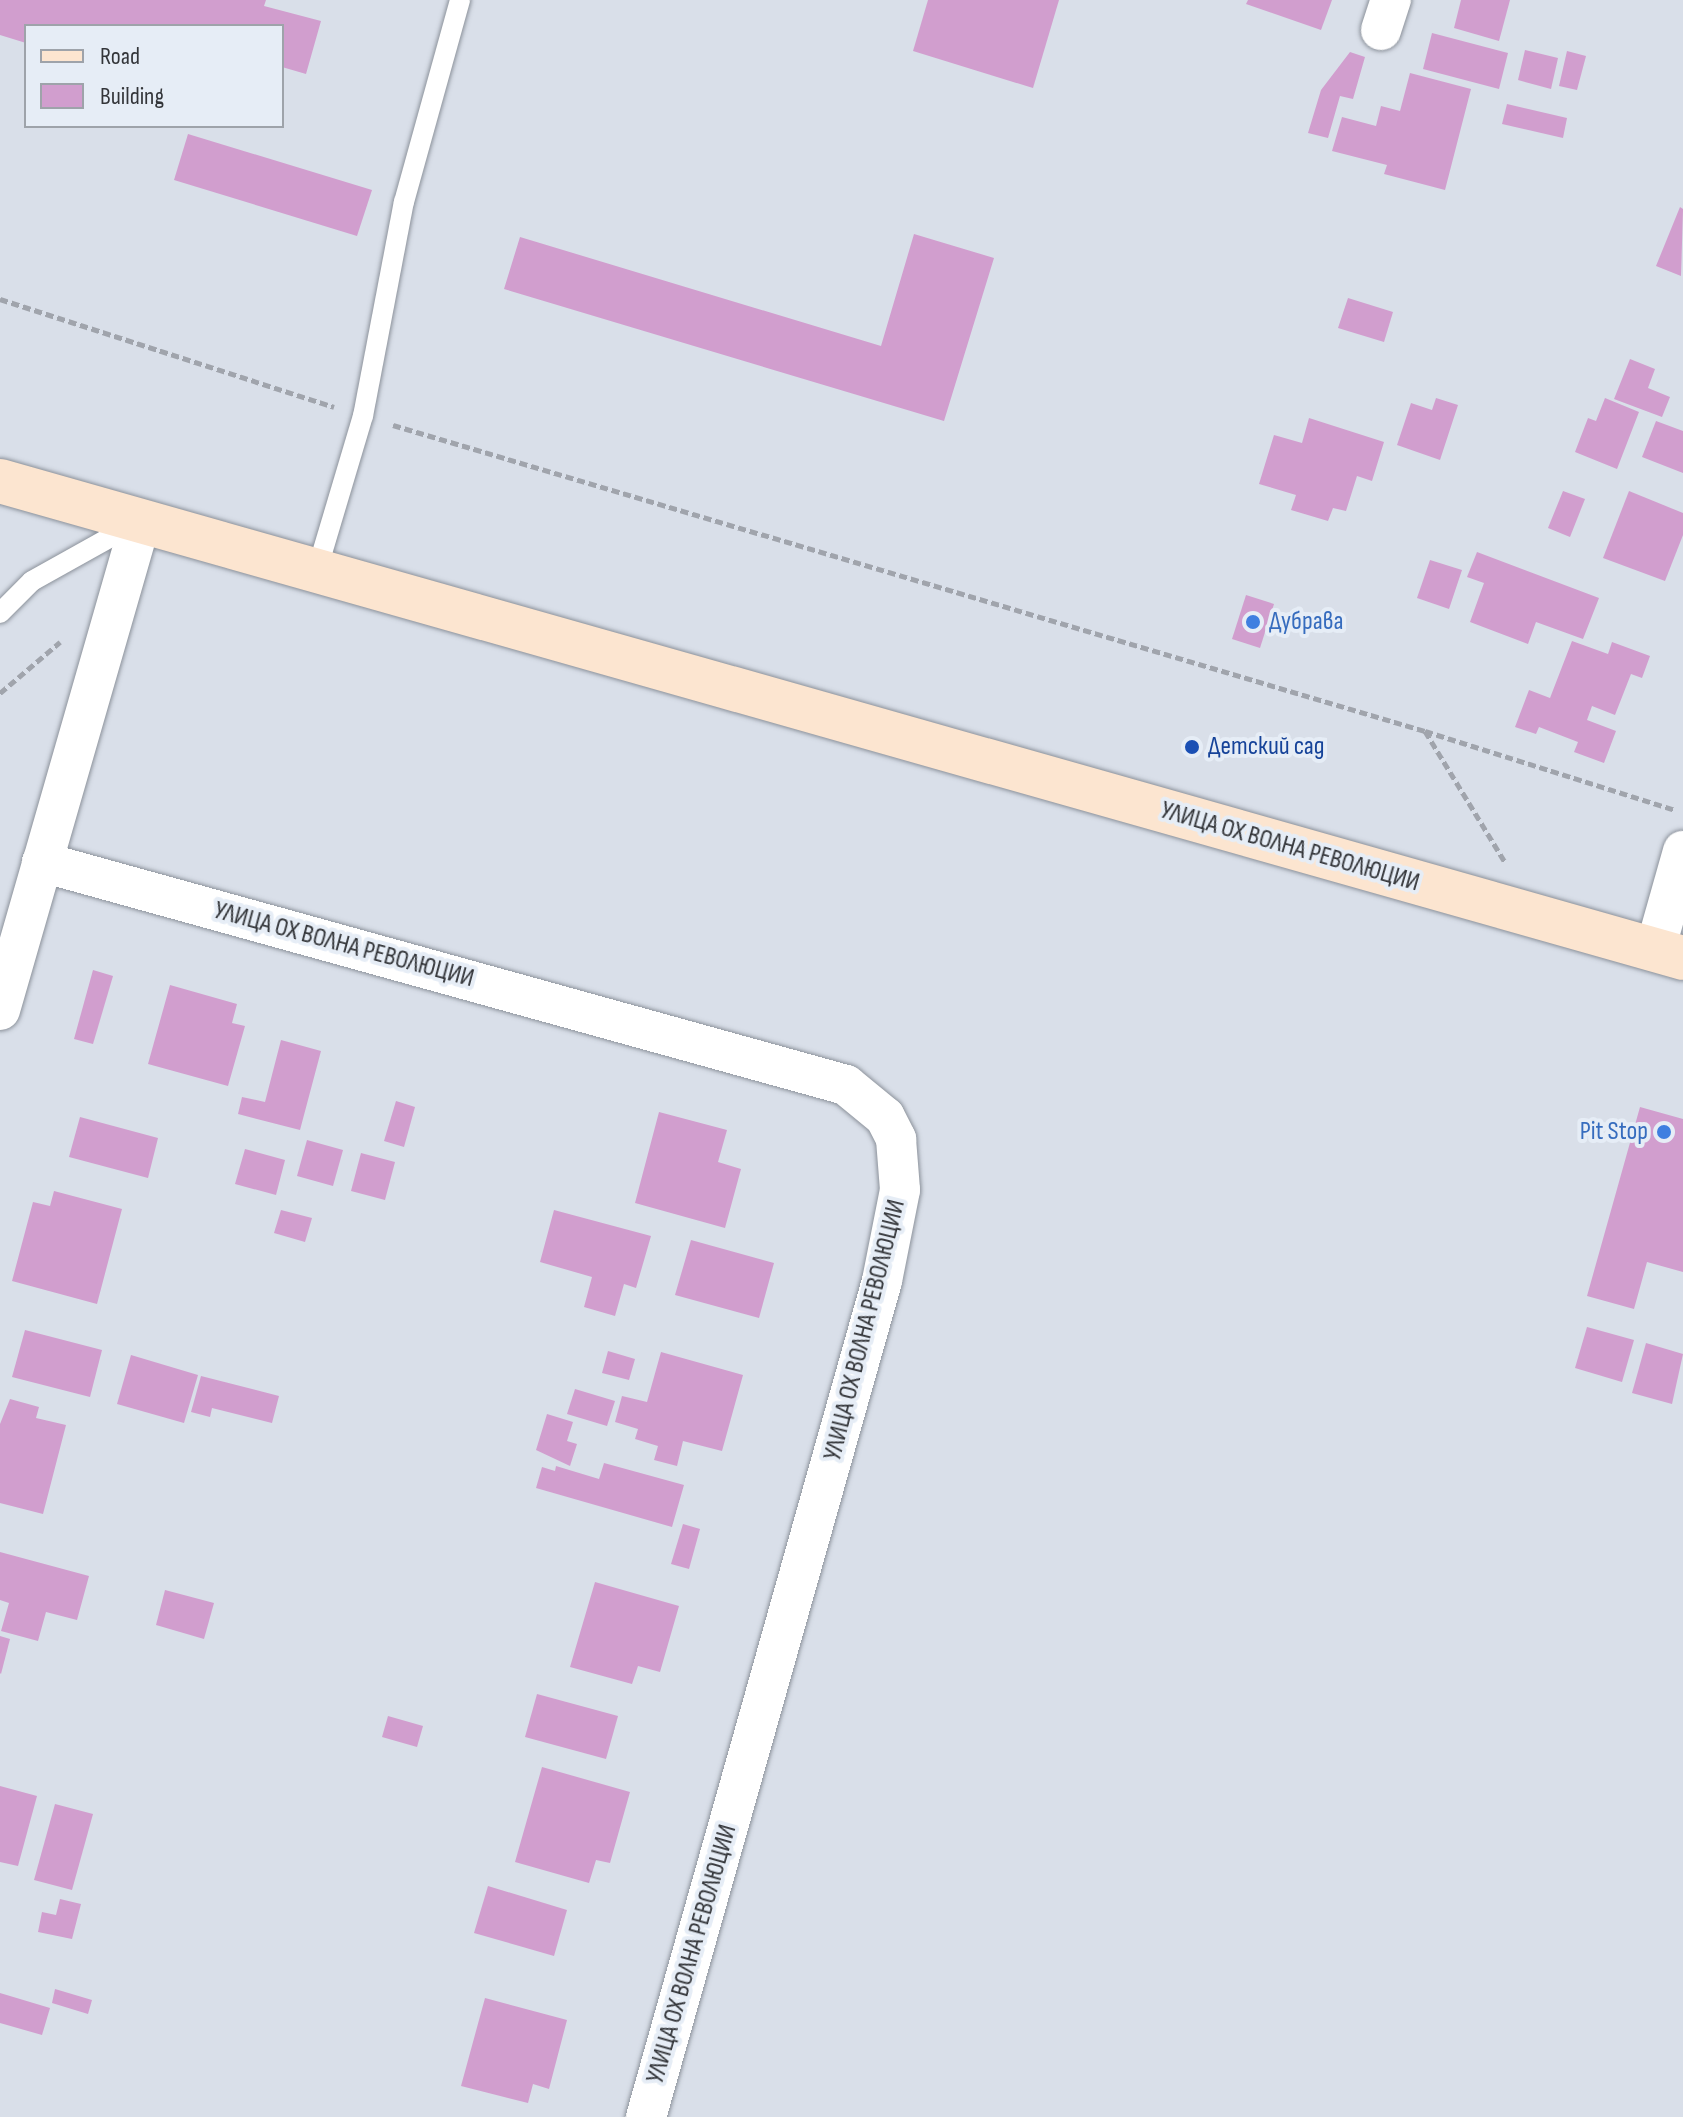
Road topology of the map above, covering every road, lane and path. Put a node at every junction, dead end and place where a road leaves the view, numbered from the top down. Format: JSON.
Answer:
{"nodes":[{"id":1,"x":460,"y":0,"type":"edge"},
{"id":2,"x":0,"y":299,"type":"edge"},
{"id":3,"x":363,"y":416,"type":"junction"},
{"id":4,"x":0,"y":481,"type":"edge"},
{"id":5,"x":141,"y":520,"type":"junction"},
{"id":6,"x":317,"y":570,"type":"junction"},
{"id":7,"x":116,"y":603,"type":"junction"},
{"id":8,"x":0,"y":613,"type":"edge"},
{"id":9,"x":0,"y":693,"type":"edge"},
{"id":10,"x":1425,"y":731,"type":"junction"},
{"id":11,"x":1683,"y":813,"type":"edge"},
{"id":12,"x":1683,"y":851,"type":"edge"},
{"id":13,"x":42,"y":862,"type":"junction"},
{"id":14,"x":1539,"y":918,"type":"junction"},
{"id":15,"x":1669,"y":954,"type":"edge"},
{"id":16,"x":0,"y":1010,"type":"edge"},
{"id":17,"x":646,"y":2117,"type":"edge"}],
"edges":[{"from":1,"to":3,"type":"lane"},
{"from":2,"to":3,"type":"path"},
{"from":3,"to":6,"type":"lane"},
{"from":3,"to":10,"type":"path"},
{"from":4,"to":5,"type":"main road","name":"УЛИЦА ОХ ВОЛНА РЕВОЛЮЦИИ"},
{"from":5,"to":6,"type":"main road","name":"УЛИЦА ОХ ВОЛНА РЕВОЛЮЦИИ"},
{"from":5,"to":7,"type":"street"},
{"from":5,"to":8,"type":"lane"},
{"from":6,"to":14,"type":"main road","name":"УЛИЦА ОХ ВОЛНА РЕВОЛЮЦИИ"},
{"from":7,"to":9,"type":"path"},
{"from":7,"to":13,"type":"street"},
{"from":10,"to":11,"type":"path"},
{"from":10,"to":14,"type":"path"},
{"from":12,"to":15,"type":"street","name":"УЛИЦА ОХ ВОЛНА РЕВОЛЮЦИИ"},
{"from":13,"to":16,"type":"street"},
{"from":13,"to":17,"type":"street","name":"УЛИЦА ОХ ВОЛНА РЕВОЛЮЦИИ"},
{"from":14,"to":15,"type":"main road","name":"УЛИЦА ОХ ВОЛНА РЕВОЛЮЦИИ"}]}
